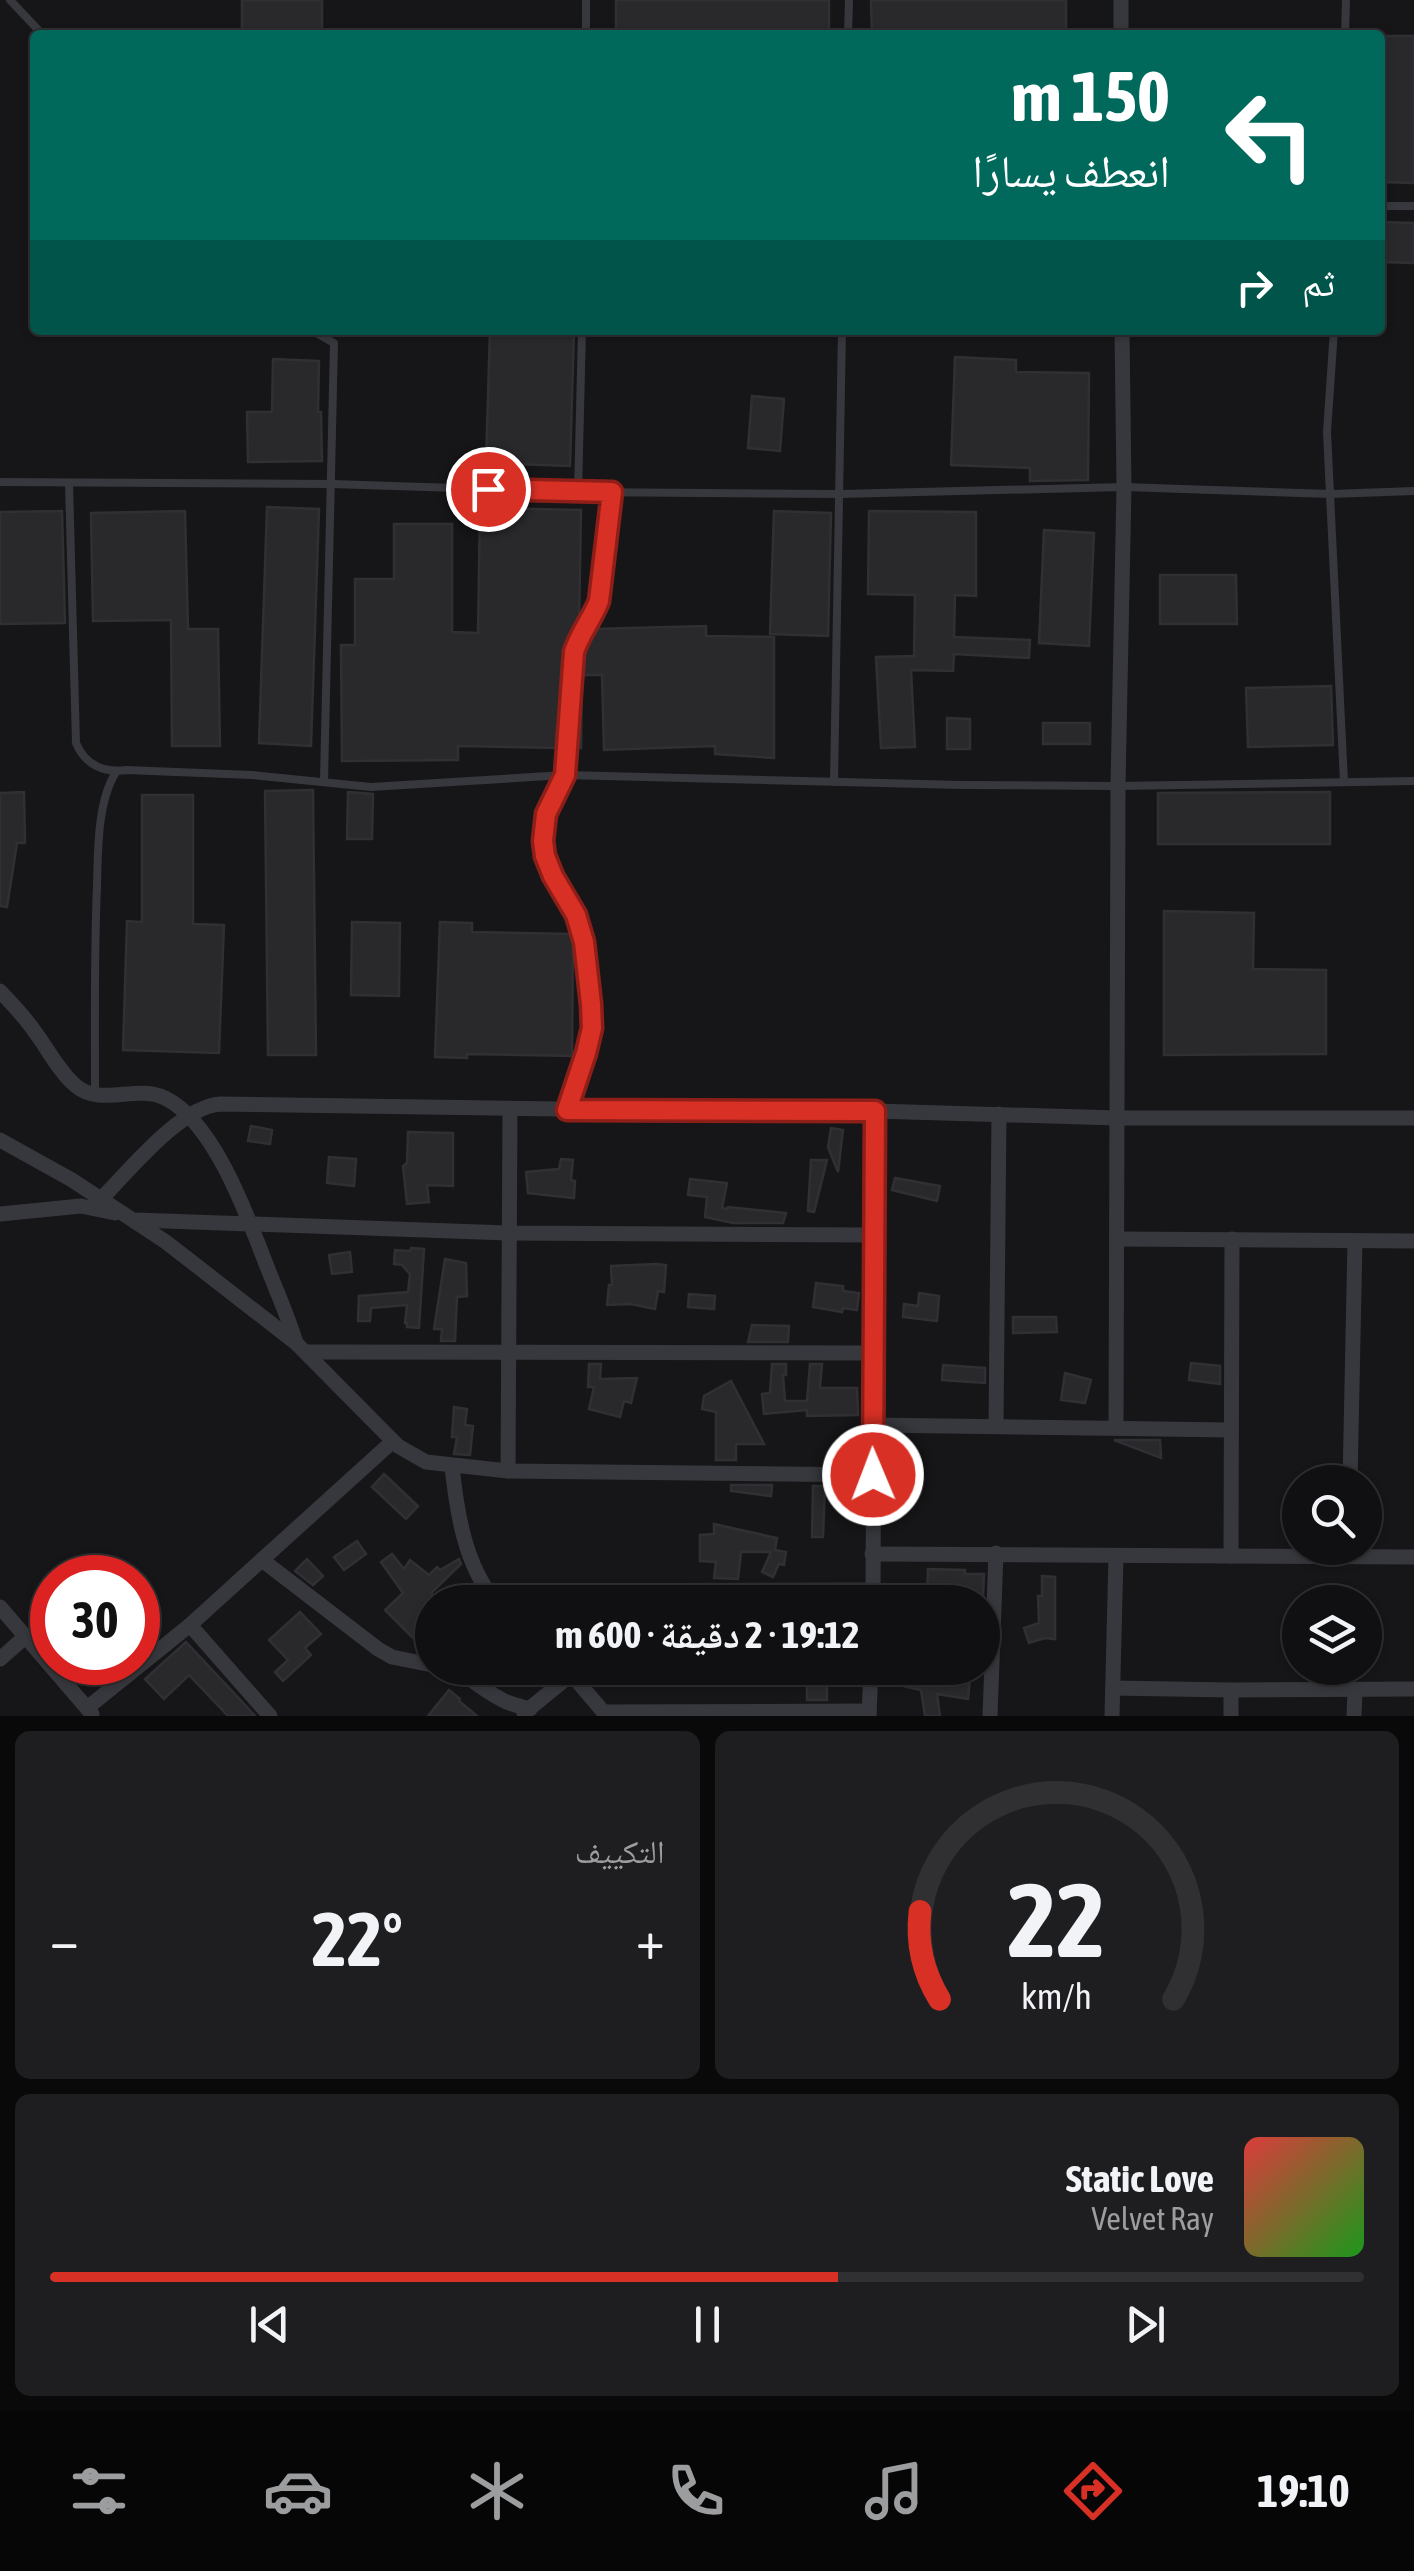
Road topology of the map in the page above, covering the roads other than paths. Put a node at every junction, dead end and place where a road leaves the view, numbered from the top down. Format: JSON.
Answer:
{"nodes":[{"id":1,"x":10,"y":0,"type":"edge"},
{"id":2,"x":586,"y":0,"type":"edge"},
{"id":3,"x":848,"y":0,"type":"edge"},
{"id":4,"x":1121,"y":0,"type":"edge"},
{"id":5,"x":1346,"y":0,"type":"edge"},
{"id":6,"x":38,"y":30,"type":"edge"},
{"id":7,"x":586,"y":30,"type":"edge"},
{"id":8,"x":848,"y":30,"type":"edge"},
{"id":9,"x":1121,"y":30,"type":"edge"},
{"id":10,"x":1345,"y":30,"type":"edge"},
{"id":11,"x":1385,"y":206,"type":"edge"},
{"id":12,"x":1414,"y":206,"type":"edge"},
{"id":13,"x":321,"y":335,"type":"edge"},
{"id":14,"x":582,"y":335,"type":"edge"},
{"id":15,"x":842,"y":335,"type":"edge"},
{"id":16,"x":1122,"y":335,"type":"edge"},
{"id":17,"x":1334,"y":335,"type":"edge"},
{"id":18,"x":0,"y":482,"type":"edge"},
{"id":19,"x":70,"y":482,"type":"junction"},
{"id":20,"x":331,"y":484,"type":"junction"},
{"id":21,"x":1124,"y":487,"type":"junction"},
{"id":22,"x":578,"y":492,"type":"junction"},
{"id":23,"x":612,"y":492,"type":"junction"},
{"id":24,"x":1414,"y":492,"type":"edge"},
{"id":25,"x":839,"y":494,"type":"junction"},
{"id":26,"x":1330,"y":494,"type":"junction"},
{"id":27,"x":116,"y":772,"type":"junction"},
{"id":28,"x":565,"y":775,"type":"junction"},
{"id":29,"x":324,"y":781,"type":"junction"},
{"id":30,"x":1414,"y":781,"type":"edge"},
{"id":31,"x":834,"y":782,"type":"junction"},
{"id":32,"x":1344,"y":782,"type":"junction"},
{"id":33,"x":1118,"y":786,"type":"junction"},
{"id":34,"x":0,"y":991,"type":"edge"},
{"id":35,"x":95,"y":1095,"type":"junction"},
{"id":36,"x":510,"y":1109,"type":"junction"},
{"id":37,"x":567,"y":1110,"type":"junction"},
{"id":38,"x":875,"y":1111,"type":"junction"},
{"id":39,"x":999,"y":1114,"type":"junction"},
{"id":40,"x":189,"y":1115,"type":"junction"},
{"id":41,"x":1117,"y":1118,"type":"junction"},
{"id":42,"x":1414,"y":1118,"type":"edge"},
{"id":43,"x":0,"y":1140,"type":"edge"},
{"id":44,"x":101,"y":1199,"type":"junction"},
{"id":45,"x":0,"y":1214,"type":"edge"},
{"id":46,"x":134,"y":1220,"type":"junction"},
{"id":47,"x":251,"y":1223,"type":"junction"},
{"id":48,"x":508,"y":1233,"type":"junction"},
{"id":49,"x":872,"y":1235,"type":"junction"},
{"id":50,"x":1116,"y":1238,"type":"junction"},
{"id":51,"x":1232,"y":1240,"type":"junction"},
{"id":52,"x":1355,"y":1241,"type":"junction"},
{"id":53,"x":1414,"y":1242,"type":"edge"},
{"id":54,"x":301,"y":1347,"type":"junction"},
{"id":55,"x":510,"y":1353,"type":"junction"},
{"id":56,"x":873,"y":1353,"type":"junction"},
{"id":57,"x":872,"y":1425,"type":"junction"},
{"id":58,"x":996,"y":1426,"type":"junction"},
{"id":59,"x":1116,"y":1427,"type":"junction"},
{"id":60,"x":1230,"y":1430,"type":"junction"},
{"id":61,"x":393,"y":1441,"type":"junction"},
{"id":62,"x":1350,"y":1465,"type":"edge"},
{"id":63,"x":452,"y":1467,"type":"junction"},
{"id":64,"x":508,"y":1471,"type":"junction"},
{"id":65,"x":873,"y":1475,"type":"junction"},
{"id":66,"x":996,"y":1553,"type":"junction"},
{"id":67,"x":872,"y":1554,"type":"junction"},
{"id":68,"x":1282,"y":1554,"type":"edge"},
{"id":69,"x":1382,"y":1555,"type":"edge"},
{"id":70,"x":1116,"y":1556,"type":"junction"},
{"id":71,"x":1231,"y":1556,"type":"junction"},
{"id":72,"x":1414,"y":1557,"type":"edge"},
{"id":73,"x":262,"y":1560,"type":"junction"},
{"id":74,"x":484,"y":1585,"type":"edge"},
{"id":75,"x":873,"y":1585,"type":"edge"},
{"id":76,"x":0,"y":1607,"type":"edge"},
{"id":77,"x":190,"y":1625,"type":"junction"},
{"id":78,"x":25,"y":1637,"type":"junction"},
{"id":79,"x":0,"y":1658,"type":"edge"},
{"id":80,"x":415,"y":1662,"type":"edge"},
{"id":81,"x":480,"y":1685,"type":"edge"},
{"id":82,"x":553,"y":1685,"type":"edge"},
{"id":83,"x":582,"y":1685,"type":"edge"},
{"id":84,"x":870,"y":1685,"type":"edge"},
{"id":85,"x":1113,"y":1688,"type":"junction"},
{"id":86,"x":1414,"y":1689,"type":"edge"},
{"id":87,"x":1231,"y":1690,"type":"junction"},
{"id":88,"x":1355,"y":1690,"type":"junction"},
{"id":89,"x":90,"y":1712,"type":"edge"},
{"id":90,"x":525,"y":1712,"type":"edge"},
{"id":91,"x":869,"y":1713,"type":"edge"},
{"id":92,"x":606,"y":1714,"type":"edge"},
{"id":93,"x":270,"y":1716,"type":"edge"},
{"id":94,"x":990,"y":1716,"type":"edge"},
{"id":95,"x":1112,"y":1716,"type":"edge"},
{"id":96,"x":1231,"y":1716,"type":"edge"},
{"id":97,"x":1354,"y":1716,"type":"edge"}],
"edges":[{"from":1,"to":6,"type":"lane"},
{"from":2,"to":7,"type":"lane"},
{"from":3,"to":8,"type":"lane"},
{"from":4,"to":9,"type":"street"},
{"from":5,"to":10,"type":"lane"},
{"from":11,"to":12,"type":"lane"},
{"from":13,"to":20,"type":"lane"},
{"from":14,"to":22,"type":"lane"},
{"from":15,"to":25,"type":"lane"},
{"from":16,"to":21,"type":"street"},
{"from":17,"to":26,"type":"lane"},
{"from":18,"to":19,"type":"lane"},
{"from":19,"to":20,"type":"lane"},
{"from":19,"to":27,"type":"lane"},
{"from":20,"to":22,"type":"lane"},
{"from":20,"to":29,"type":"lane"},
{"from":21,"to":25,"type":"lane"},
{"from":21,"to":26,"type":"lane"},
{"from":21,"to":33,"type":"street"},
{"from":22,"to":23,"type":"lane"},
{"from":23,"to":25,"type":"lane"},
{"from":23,"to":28,"type":"lane"},
{"from":24,"to":26,"type":"lane"},
{"from":25,"to":31,"type":"lane"},
{"from":26,"to":32,"type":"lane"},
{"from":27,"to":29,"type":"lane"},
{"from":27,"to":35,"type":"lane"},
{"from":28,"to":29,"type":"lane"},
{"from":28,"to":31,"type":"lane"},
{"from":28,"to":37,"type":"lane"},
{"from":30,"to":32,"type":"lane"},
{"from":31,"to":33,"type":"lane"},
{"from":32,"to":33,"type":"lane"},
{"from":33,"to":41,"type":"street"},
{"from":34,"to":35,"type":"street"},
{"from":35,"to":40,"type":"street"},
{"from":36,"to":37,"type":"street"},
{"from":36,"to":40,"type":"street"},
{"from":36,"to":48,"type":"street"},
{"from":37,"to":38,"type":"street"},
{"from":38,"to":39,"type":"street"},
{"from":38,"to":49,"type":"street"},
{"from":39,"to":41,"type":"street"},
{"from":39,"to":58,"type":"street"},
{"from":40,"to":44,"type":"street"},
{"from":40,"to":47,"type":"street"},
{"from":41,"to":42,"type":"street"},
{"from":41,"to":50,"type":"street"},
{"from":43,"to":44,"type":"street"},
{"from":44,"to":46,"type":"street"},
{"from":45,"to":46,"type":"street"},
{"from":46,"to":47,"type":"street"},
{"from":46,"to":54,"type":"street"},
{"from":47,"to":48,"type":"street"},
{"from":47,"to":54,"type":"street"},
{"from":48,"to":49,"type":"street"},
{"from":48,"to":55,"type":"street"},
{"from":49,"to":56,"type":"street"},
{"from":50,"to":51,"type":"street"},
{"from":50,"to":59,"type":"street"},
{"from":51,"to":52,"type":"street"},
{"from":51,"to":60,"type":"street"},
{"from":52,"to":53,"type":"street"},
{"from":52,"to":62,"type":"street"},
{"from":54,"to":55,"type":"street"},
{"from":54,"to":61,"type":"street"},
{"from":55,"to":56,"type":"street"},
{"from":55,"to":64,"type":"street"},
{"from":56,"to":57,"type":"street"},
{"from":57,"to":58,"type":"street"},
{"from":57,"to":65,"type":"street"},
{"from":58,"to":59,"type":"street"},
{"from":59,"to":60,"type":"street"},
{"from":60,"to":71,"type":"street"},
{"from":61,"to":63,"type":"street"},
{"from":61,"to":73,"type":"street"},
{"from":63,"to":64,"type":"street"},
{"from":63,"to":74,"type":"street"},
{"from":64,"to":65,"type":"street"},
{"from":65,"to":67,"type":"street"},
{"from":66,"to":67,"type":"street"},
{"from":66,"to":70,"type":"street"},
{"from":66,"to":94,"type":"street"},
{"from":67,"to":75,"type":"street"},
{"from":68,"to":71,"type":"street"},
{"from":69,"to":72,"type":"street"},
{"from":70,"to":71,"type":"street"},
{"from":70,"to":85,"type":"street"},
{"from":73,"to":77,"type":"street"},
{"from":73,"to":80,"type":"street"},
{"from":76,"to":78,"type":"street"},
{"from":77,"to":89,"type":"street"},
{"from":77,"to":93,"type":"street"},
{"from":78,"to":79,"type":"street"},
{"from":78,"to":89,"type":"street"},
{"from":81,"to":90,"type":"street"},
{"from":82,"to":90,"type":"street"},
{"from":83,"to":92,"type":"street"},
{"from":84,"to":91,"type":"street"},
{"from":85,"to":87,"type":"street"},
{"from":85,"to":95,"type":"street"},
{"from":86,"to":88,"type":"street"},
{"from":87,"to":88,"type":"street"},
{"from":87,"to":96,"type":"street"},
{"from":88,"to":97,"type":"street"},
{"from":91,"to":92,"type":"street"}]}
